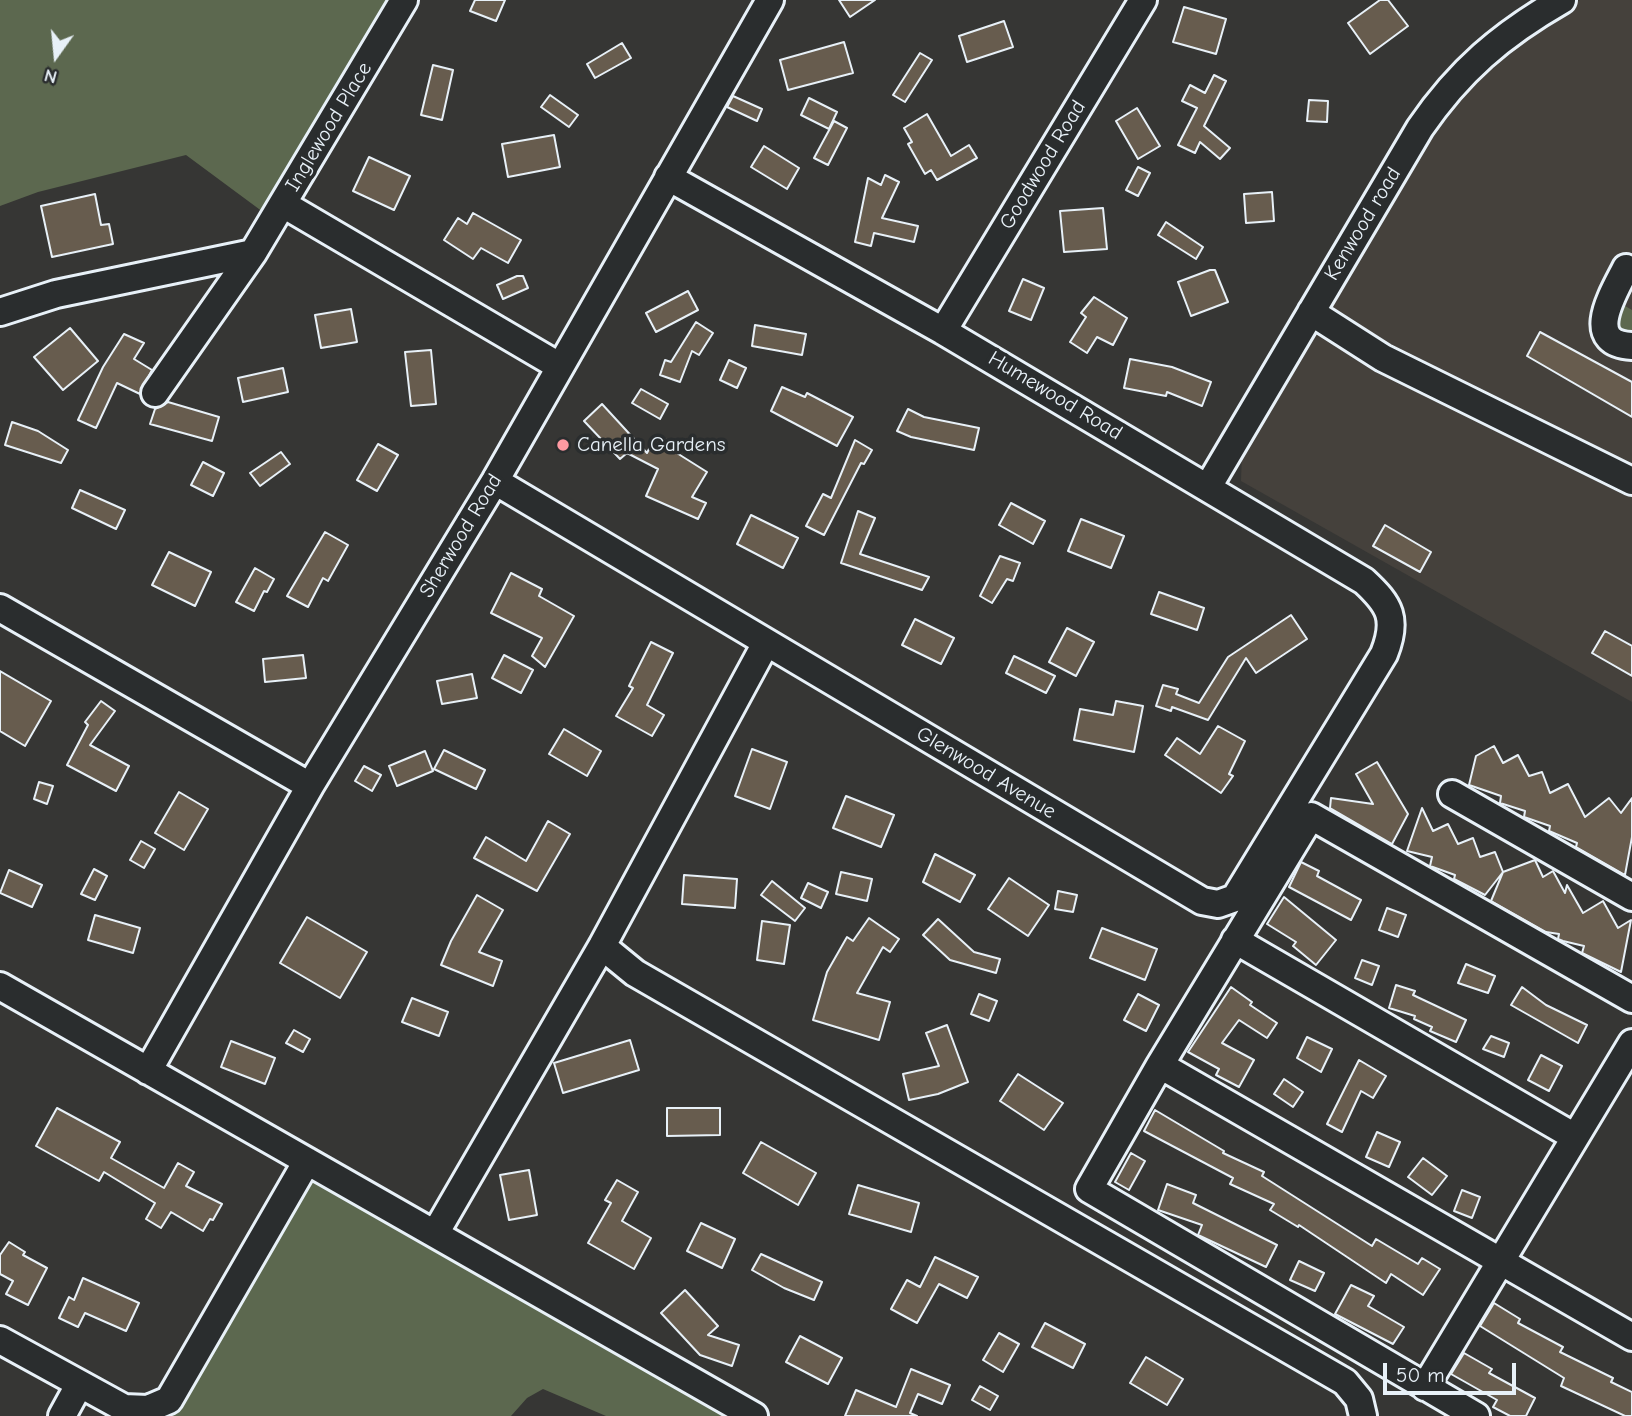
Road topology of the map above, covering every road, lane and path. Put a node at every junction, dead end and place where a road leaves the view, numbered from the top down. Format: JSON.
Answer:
{"nodes":[{"id":1,"x":404,"y":0,"type":"edge"},
{"id":2,"x":770,"y":0,"type":"edge"},
{"id":3,"x":1143,"y":0,"type":"edge"},
{"id":4,"x":1562,"y":0,"type":"edge"},
{"id":5,"x":668,"y":177,"type":"junction"},
{"id":6,"x":283,"y":204,"type":"junction"},
{"id":7,"x":253,"y":253,"type":"junction"},
{"id":8,"x":1632,"y":272,"type":"edge"},
{"id":9,"x":0,"y":312,"type":"edge"},
{"id":10,"x":1311,"y":312,"type":"junction"},
{"id":11,"x":943,"y":331,"type":"junction"},
{"id":12,"x":1632,"y":346,"type":"edge"},
{"id":13,"x":559,"y":366,"type":"junction"},
{"id":14,"x":155,"y":393,"type":"dead end"},
{"id":15,"x":495,"y":481,"type":"junction"},
{"id":16,"x":1632,"y":481,"type":"edge"},
{"id":17,"x":1208,"y":487,"type":"junction"},
{"id":18,"x":0,"y":608,"type":"edge"},
{"id":19,"x":766,"y":643,"type":"junction"},
{"id":20,"x":1384,"y":654,"type":"joint"},
{"id":21,"x":310,"y":786,"type":"junction"},
{"id":22,"x":1452,"y":793,"type":"dead end"},
{"id":23,"x":1632,"y":897,"type":"edge"},
{"id":24,"x":1234,"y":940,"type":"junction"},
{"id":25,"x":602,"y":947,"type":"junction"},
{"id":26,"x":0,"y":986,"type":"edge"},
{"id":27,"x":1632,"y":999,"type":"edge"},
{"id":28,"x":1632,"y":1043,"type":"edge"},
{"id":29,"x":1160,"y":1065,"type":"junction"},
{"id":30,"x":148,"y":1071,"type":"junction"},
{"id":31,"x":1575,"y":1138,"type":"junction"},
{"id":32,"x":307,"y":1161,"type":"junction"},
{"id":33,"x":436,"y":1232,"type":"junction"},
{"id":34,"x":1501,"y":1263,"type":"junction"},
{"id":35,"x":1632,"y":1338,"type":"edge"},
{"id":36,"x":0,"y":1340,"type":"edge"},
{"id":37,"x":79,"y":1385,"type":"junction"},
{"id":38,"x":1425,"y":1387,"type":"junction"},
{"id":39,"x":62,"y":1416,"type":"edge"},
{"id":40,"x":754,"y":1416,"type":"edge"},
{"id":41,"x":1363,"y":1416,"type":"edge"},
{"id":42,"x":1476,"y":1416,"type":"edge"}],
"edges":[{"from":1,"to":6,"type":"street","name":"Inglewood Place"},
{"from":2,"to":5,"type":"street","name":"Sherwood Road"},
{"from":3,"to":11,"type":"street","name":"Goodwood Road"},
{"from":4,"to":10,"type":"street","name":"Kenwood road"},
{"from":5,"to":11,"type":"street","name":"Humewood Road"},
{"from":5,"to":13,"type":"street","name":"Sherwood Road"},
{"from":6,"to":7,"type":"street","name":"Inglewood Place"},
{"from":6,"to":13,"type":"street"},
{"from":7,"to":9,"type":"street"},
{"from":7,"to":14,"type":"street","name":"Inglewood Place"},
{"from":8,"to":12,"type":"street"},
{"from":10,"to":16,"type":"street"},
{"from":10,"to":17,"type":"street","name":"Kenwood road"},
{"from":11,"to":17,"type":"street","name":"Humewood Road"},
{"from":13,"to":15,"type":"street","name":"Sherwood Road"},
{"from":15,"to":19,"type":"street","name":"Glenwood Avenue"},
{"from":15,"to":21,"type":"street","name":"Sherwood Road"},
{"from":17,"to":20,"type":"street","name":"Humewood Road"},
{"from":18,"to":21,"type":"street"},
{"from":19,"to":20,"type":"street","name":"Glenwood Avenue"},
{"from":19,"to":25,"type":"street"},
{"from":21,"to":30,"type":"street","name":"Sherwood Road"},
{"from":22,"to":23,"type":"street"},
{"from":24,"to":27,"type":"street"},
{"from":24,"to":29,"type":"street"},
{"from":24,"to":31,"type":"street"},
{"from":25,"to":33,"type":"street"},
{"from":25,"to":41,"type":"street"},
{"from":26,"to":30,"type":"street"},
{"from":28,"to":31,"type":"street"},
{"from":29,"to":34,"type":"street"},
{"from":29,"to":38,"type":"street"},
{"from":30,"to":32,"type":"street"},
{"from":31,"to":34,"type":"street"},
{"from":32,"to":33,"type":"street"},
{"from":32,"to":37,"type":"street"},
{"from":33,"to":40,"type":"street"},
{"from":34,"to":35,"type":"street"},
{"from":34,"to":38,"type":"street"},
{"from":36,"to":37,"type":"street"},
{"from":37,"to":39,"type":"street"},
{"from":38,"to":42,"type":"street"}]}
